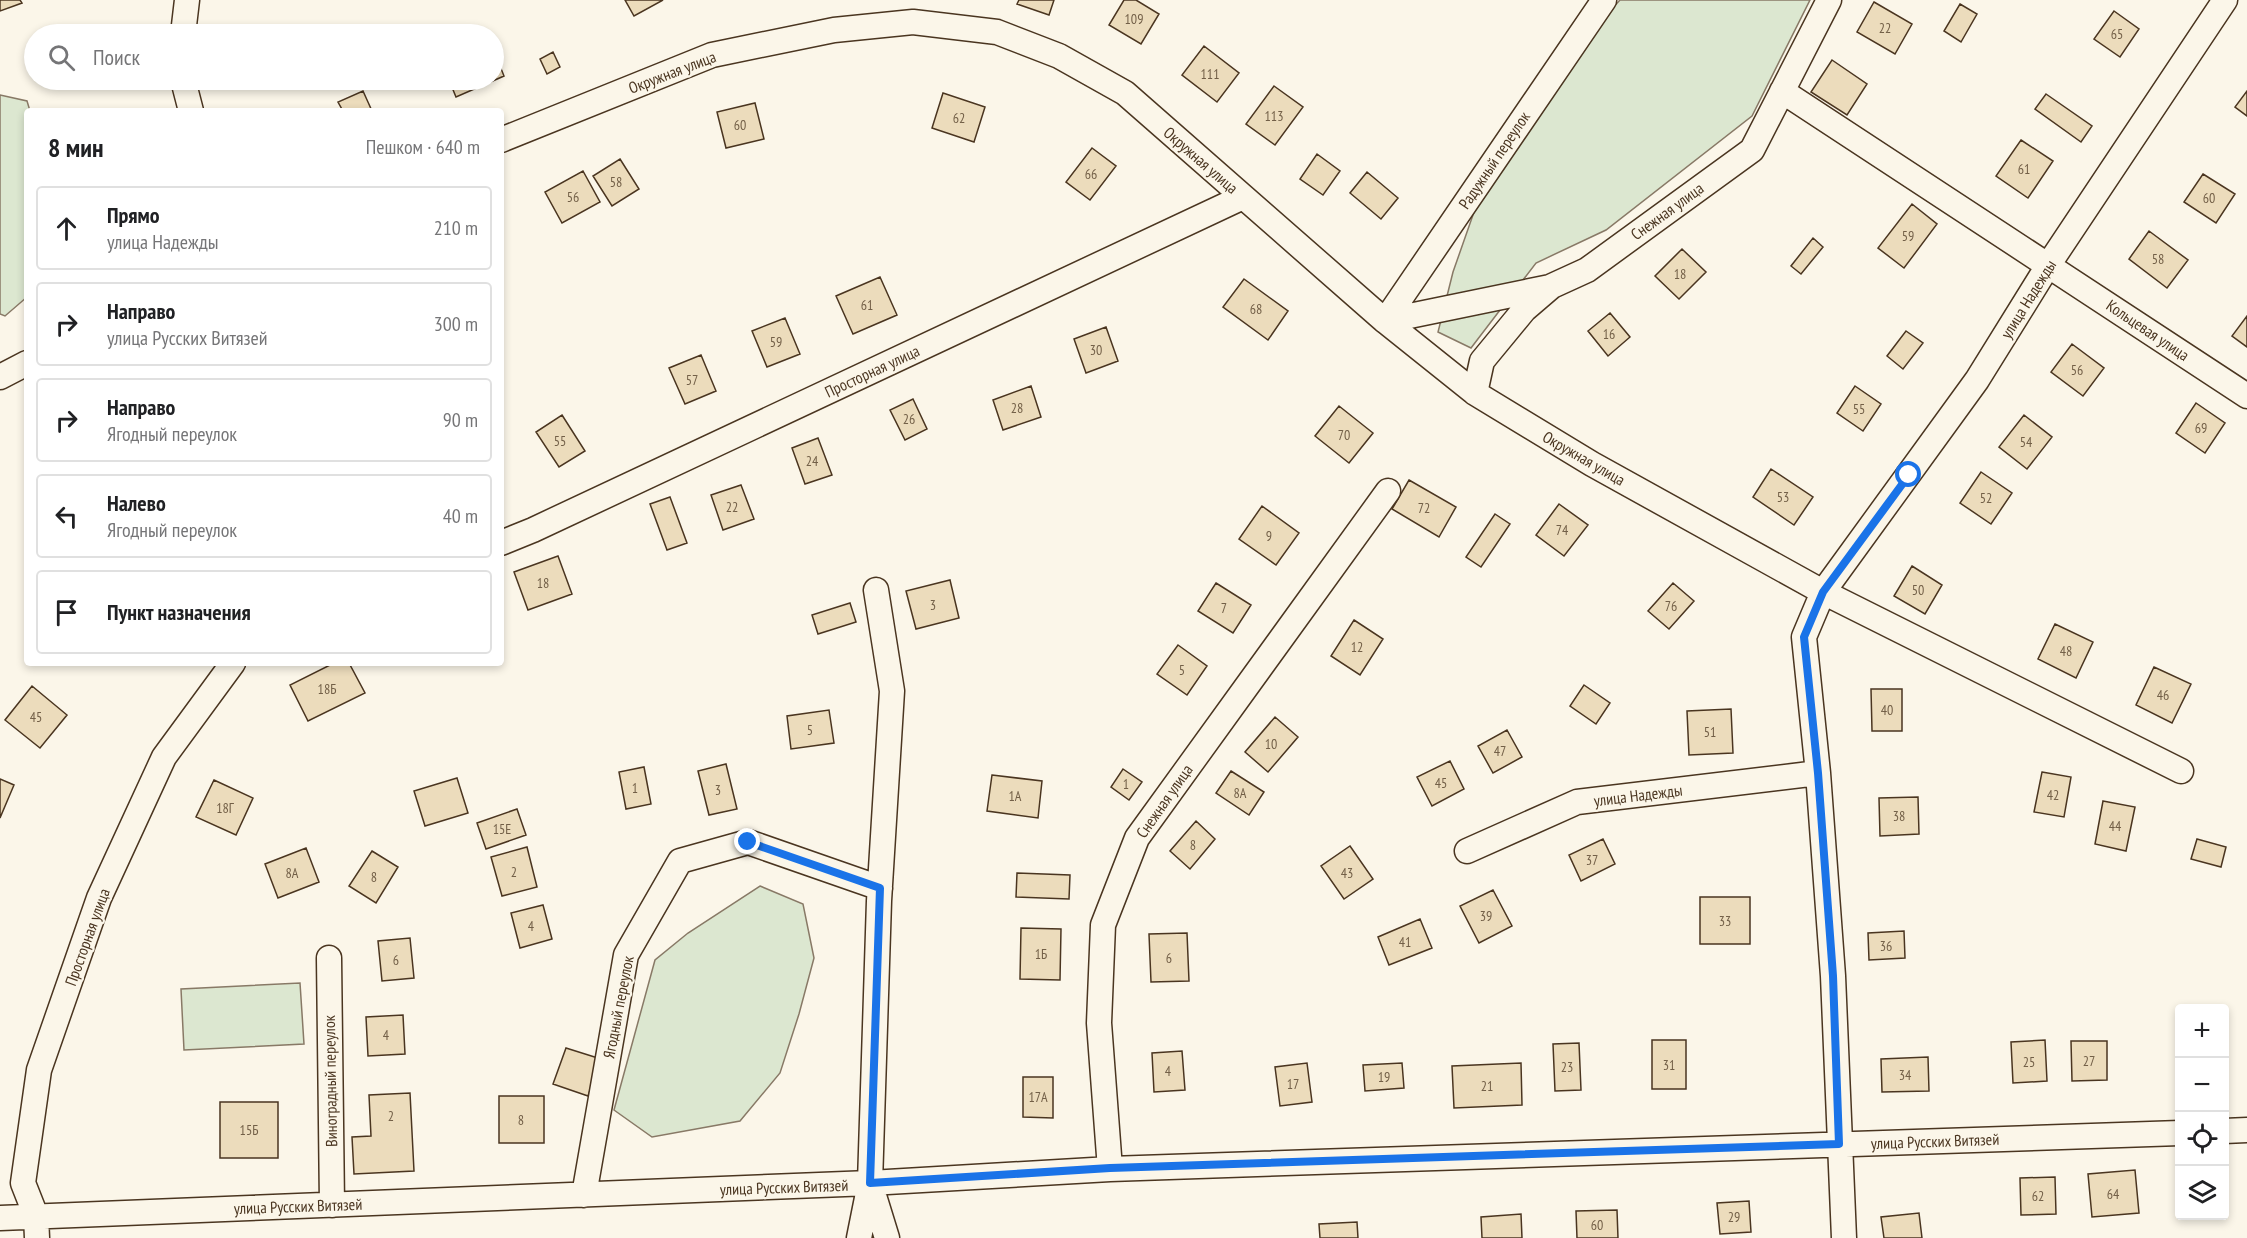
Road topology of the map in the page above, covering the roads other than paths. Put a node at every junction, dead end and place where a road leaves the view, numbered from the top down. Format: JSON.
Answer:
{"nodes":[{"id":1,"x":187,"y":0,"type":"edge"},
{"id":2,"x":1604,"y":0,"type":"edge"},
{"id":3,"x":1829,"y":0,"type":"edge"},
{"id":4,"x":2225,"y":0,"type":"edge"},
{"id":5,"x":184,"y":24,"type":"edge"},
{"id":6,"x":186,"y":90,"type":"edge"},
{"id":7,"x":1782,"y":91,"type":"junction"},
{"id":8,"x":190,"y":108,"type":"edge"},
{"id":9,"x":504,"y":139,"type":"edge"},
{"id":10,"x":1243,"y":197,"type":"junction"},
{"id":11,"x":2049,"y":264,"type":"junction"},
{"id":12,"x":1552,"y":286,"type":"junction"},
{"id":13,"x":1385,"y":321,"type":"junction"},
{"id":14,"x":24,"y":365,"type":"edge"},
{"id":15,"x":0,"y":377,"type":"edge"},
{"id":16,"x":1475,"y":393,"type":"junction"},
{"id":17,"x":2247,"y":396,"type":"edge"},
{"id":18,"x":1388,"y":491,"type":"dead end"},
{"id":19,"x":504,"y":542,"type":"edge"},
{"id":20,"x":876,"y":590,"type":"dead end"},
{"id":21,"x":1823,"y":592,"type":"junction"},
{"id":22,"x":231,"y":666,"type":"edge"},
{"id":23,"x":2181,"y":771,"type":"dead end"},
{"id":24,"x":1818,"y":773,"type":"junction"},
{"id":25,"x":1467,"y":850,"type":"dead end"},
{"id":26,"x":880,"y":888,"type":"junction"},
{"id":27,"x":329,"y":958,"type":"dead end"},
{"id":28,"x":2247,"y":1130,"type":"edge"},
{"id":29,"x":2229,"y":1131,"type":"edge"},
{"id":30,"x":2175,"y":1133,"type":"edge"},
{"id":31,"x":1839,"y":1144,"type":"junction"},
{"id":32,"x":1110,"y":1168,"type":"junction"},
{"id":33,"x":870,"y":1183,"type":"junction"},
{"id":34,"x":584,"y":1195,"type":"junction"},
{"id":35,"x":332,"y":1205,"type":"junction"},
{"id":36,"x":0,"y":1218,"type":"edge"},
{"id":37,"x":37,"y":1227,"type":"edge"},
{"id":38,"x":859,"y":1238,"type":"edge"},
{"id":39,"x":887,"y":1238,"type":"edge"},
{"id":40,"x":1844,"y":1238,"type":"edge"}],
"edges":[{"from":1,"to":5,"type":"street"},
{"from":2,"to":13,"type":"street","name":"Радужный переулок"},
{"from":3,"to":7,"type":"street","name":"Снежная улица"},
{"from":4,"to":11,"type":"street","name":"улица Надежды"},
{"from":6,"to":8,"type":"street"},
{"from":7,"to":11,"type":"street","name":"Кольцевая улица"},
{"from":7,"to":12,"type":"street","name":"Снежная улица"},
{"from":9,"to":10,"type":"street","name":"Окружная улица"},
{"from":10,"to":13,"type":"street","name":"Окружная улица"},
{"from":10,"to":19,"type":"street","name":"Просторная улица"},
{"from":11,"to":17,"type":"street","name":"Кольцевая улица"},
{"from":11,"to":21,"type":"street","name":"улица Надежды"},
{"from":12,"to":13,"type":"street"},
{"from":12,"to":16,"type":"street","name":"Снежная улица"},
{"from":13,"to":16,"type":"street","name":"Окружная улица"},
{"from":14,"to":15,"type":"street"},
{"from":16,"to":21,"type":"street","name":"Окружная улица"},
{"from":18,"to":32,"type":"street","name":"Снежная улица"},
{"from":20,"to":26,"type":"street"},
{"from":21,"to":23,"type":"street"},
{"from":21,"to":24,"type":"street","name":"улица Надежды"},
{"from":22,"to":37,"type":"street","name":"Просторная улица"},
{"from":24,"to":25,"type":"street","name":"улица Надежды"},
{"from":24,"to":31,"type":"street","name":"улица Надежды"},
{"from":26,"to":33,"type":"street"},
{"from":26,"to":34,"type":"street","name":"Ягодный переулок"},
{"from":27,"to":35,"type":"street","name":"Виноградный переулок"},
{"from":28,"to":29,"type":"street"},
{"from":30,"to":31,"type":"street","name":"улица Русских Витязей"},
{"from":31,"to":32,"type":"street","name":"улица Русских Витязей"},
{"from":31,"to":40,"type":"street","name":"улица Надежды"},
{"from":32,"to":33,"type":"street","name":"улица Русских Витязей"},
{"from":33,"to":34,"type":"street","name":"улица Русских Витязей"},
{"from":33,"to":38,"type":"street"},
{"from":33,"to":39,"type":"street"},
{"from":34,"to":35,"type":"street","name":"улица Русских Витязей"},
{"from":35,"to":37,"type":"street","name":"улица Русских Витязей"},
{"from":36,"to":37,"type":"street","name":"улица Русских Витязей"}]}
